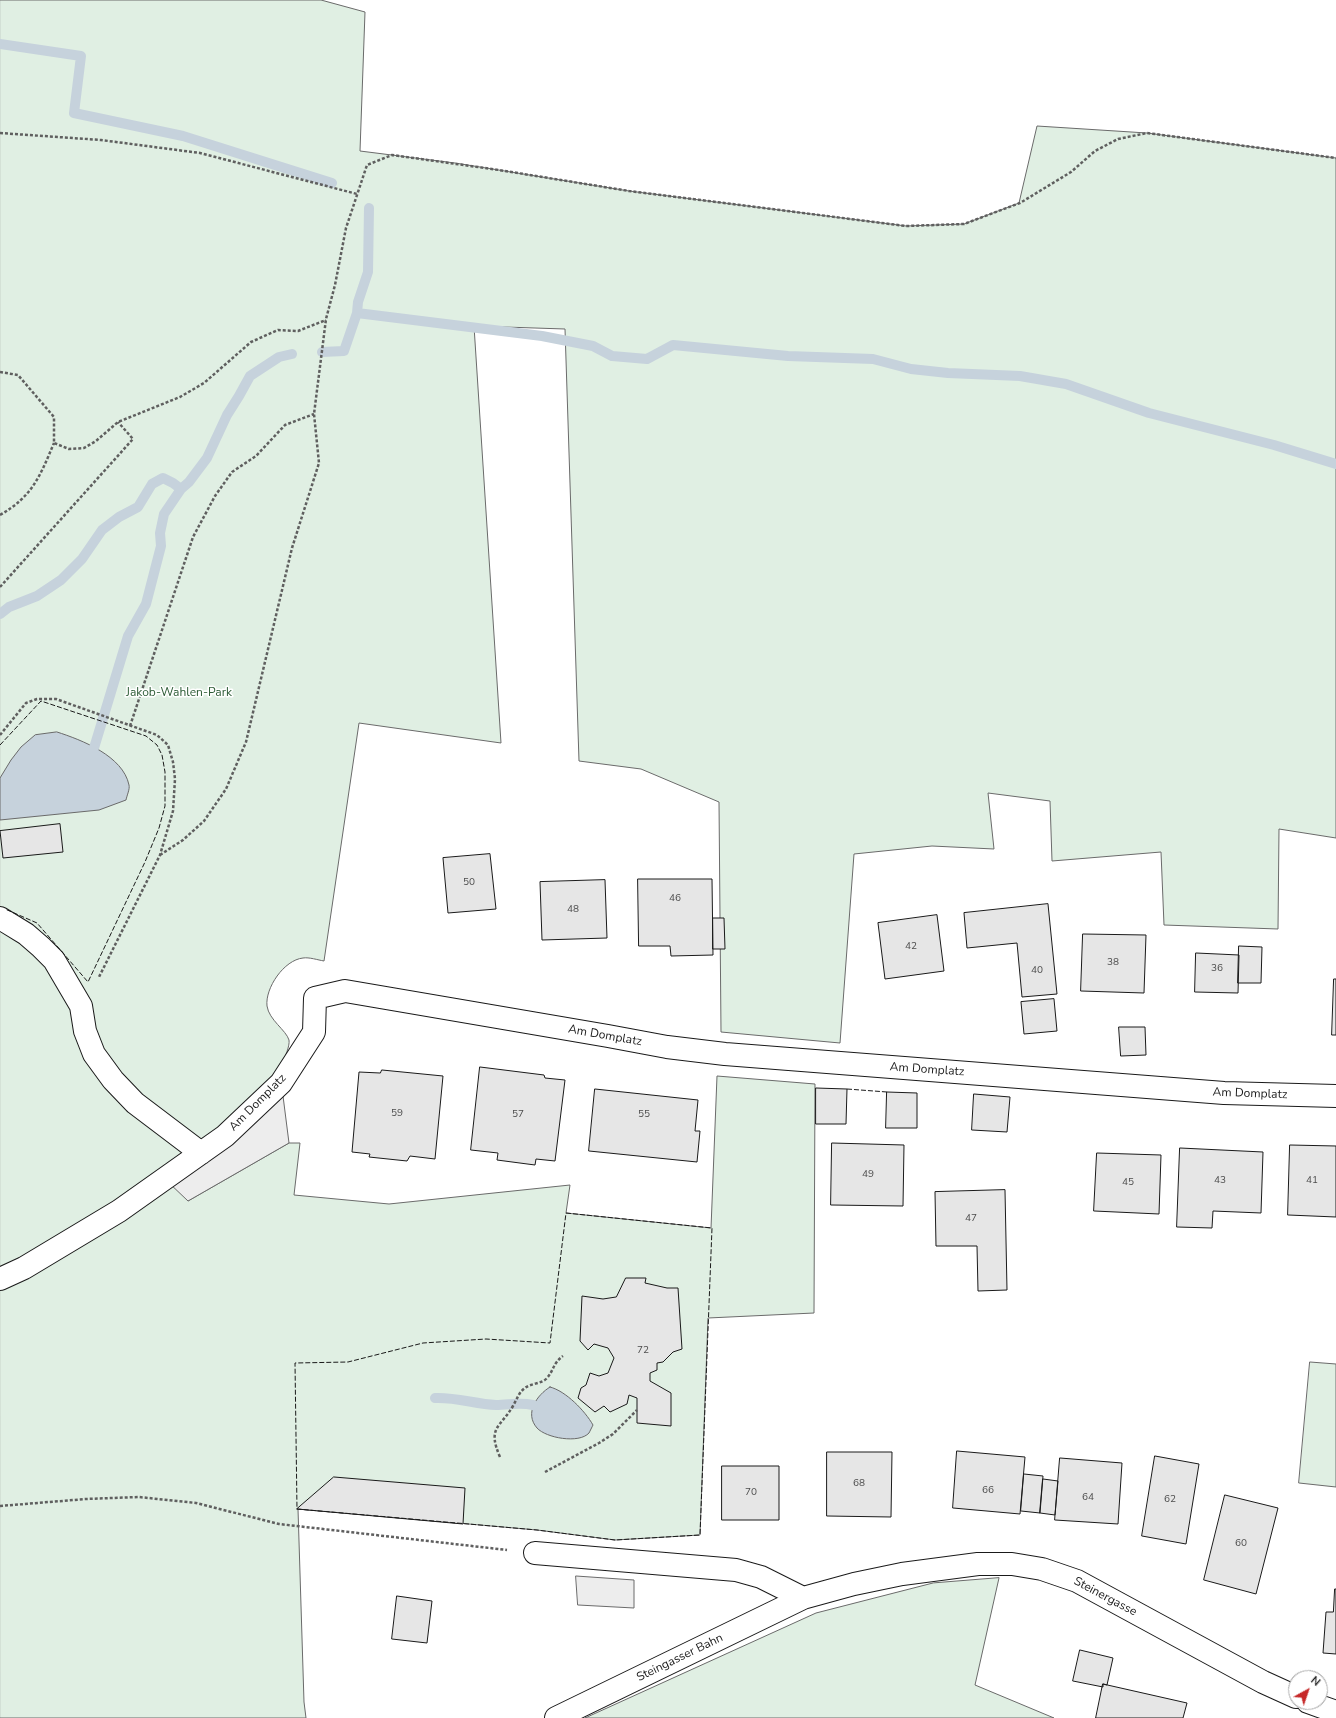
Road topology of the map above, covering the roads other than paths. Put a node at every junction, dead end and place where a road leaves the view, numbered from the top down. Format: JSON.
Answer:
{"nodes":[{"id":1,"x":0,"y":918,"type":"edge"},
{"id":2,"x":1336,"y":1096,"type":"edge"},
{"id":3,"x":202,"y":1153,"type":"junction"},
{"id":4,"x":0,"y":1279,"type":"edge"},
{"id":5,"x":535,"y":1553,"type":"road end"},
{"id":6,"x":803,"y":1598,"type":"junction"},
{"id":7,"x":1288,"y":1693,"type":"edge"},
{"id":8,"x":556,"y":1718,"type":"edge"}],
"edges":[{"from":1,"to":3,"type":"street"},
{"from":2,"to":3,"type":"street","name":"Am Domplatz"},
{"from":3,"to":4,"type":"street","name":"Am Domplatz"},
{"from":5,"to":6,"type":"street"},
{"from":6,"to":7,"type":"street","name":"Steinergasse"},
{"from":6,"to":8,"type":"street","name":"Steingasser Bahn"}]}
